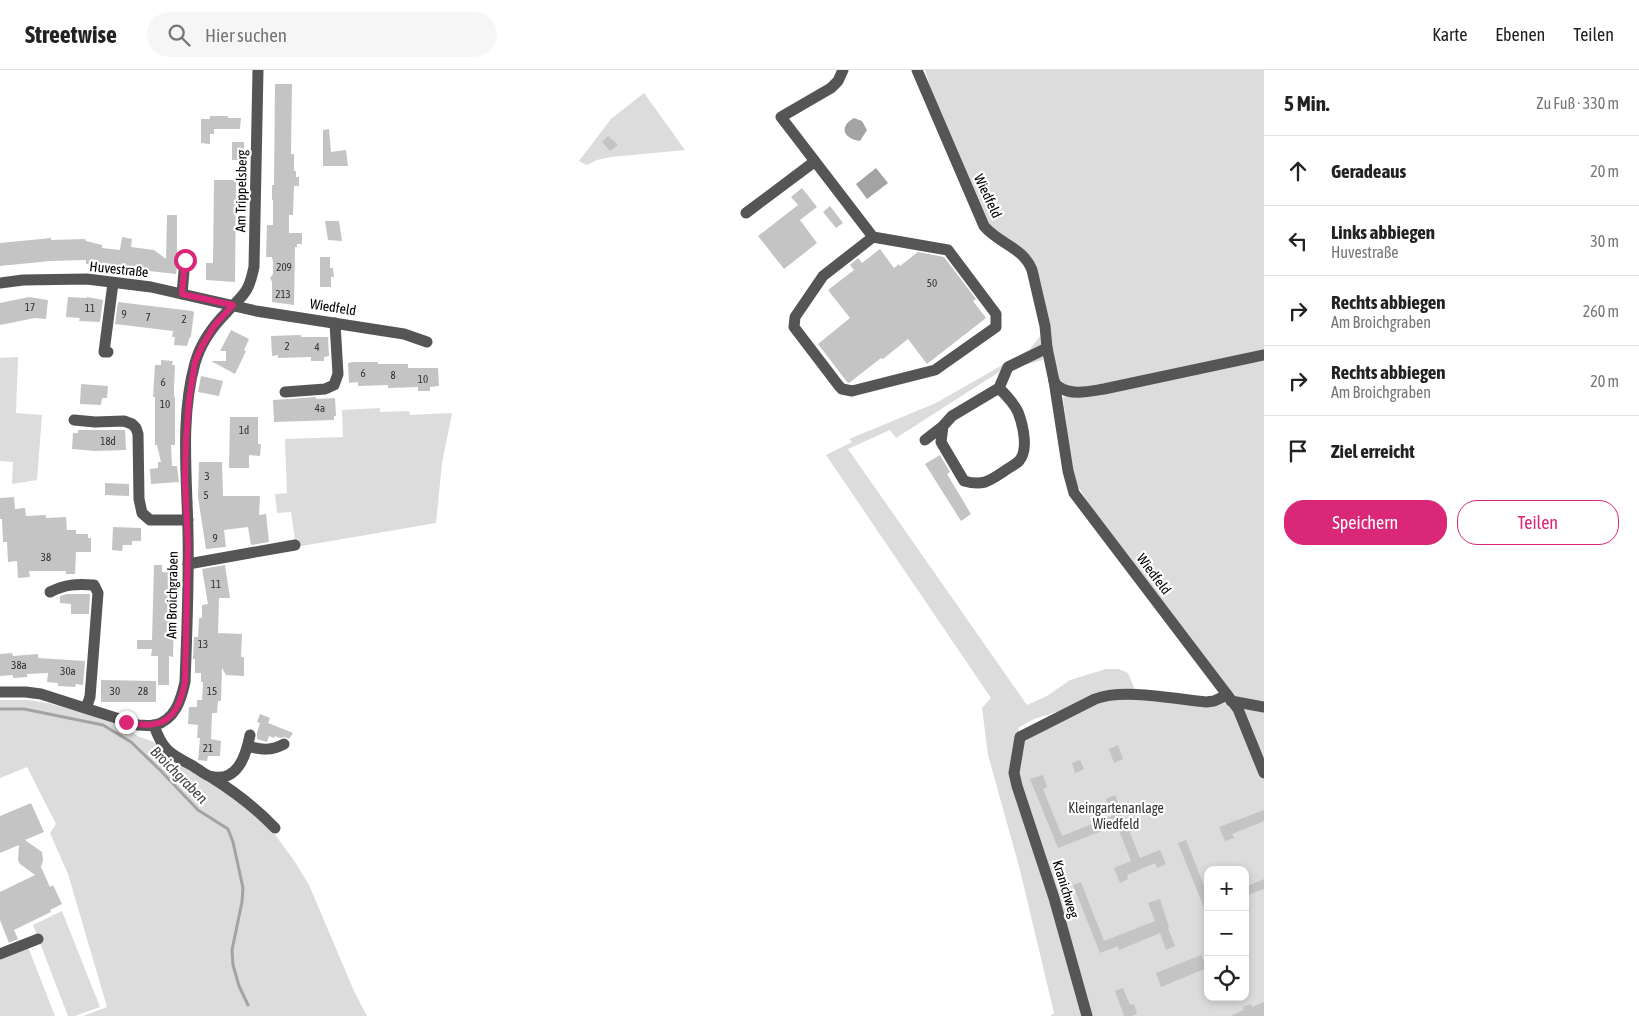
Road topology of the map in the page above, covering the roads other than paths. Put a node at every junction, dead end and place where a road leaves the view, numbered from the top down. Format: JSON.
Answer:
{"nodes":[{"id":1,"x":258,"y":70,"type":"edge"},
{"id":2,"x":843,"y":70,"type":"edge"},
{"id":3,"x":918,"y":70,"type":"edge"},
{"id":4,"x":814,"y":162,"type":"junction"},
{"id":5,"x":746,"y":213,"type":"dead end"},
{"id":6,"x":873,"y":237,"type":"junction"},
{"id":7,"x":185,"y":260,"type":"dead end"},
{"id":8,"x":0,"y":283,"type":"edge"},
{"id":9,"x":113,"y":283,"type":"junction"},
{"id":10,"x":182,"y":294,"type":"junction"},
{"id":11,"x":233,"y":305,"type":"junction"},
{"id":12,"x":335,"y":323,"type":"junction"},
{"id":13,"x":426,"y":342,"type":"dead end"},
{"id":14,"x":1047,"y":348,"type":"junction"},
{"id":15,"x":108,"y":352,"type":"dead end"},
{"id":16,"x":1263,"y":355,"type":"edge"},
{"id":17,"x":1054,"y":381,"type":"junction"},
{"id":18,"x":999,"y":388,"type":"junction"},
{"id":19,"x":285,"y":392,"type":"dead end"},
{"id":20,"x":74,"y":420,"type":"dead end"},
{"id":21,"x":943,"y":426,"type":"junction"},
{"id":22,"x":925,"y":440,"type":"dead end"},
{"id":23,"x":188,"y":520,"type":"junction"},
{"id":24,"x":295,"y":545,"type":"dead end"},
{"id":25,"x":188,"y":564,"type":"junction"},
{"id":26,"x":50,"y":592,"type":"dead end"},
{"id":27,"x":0,"y":692,"type":"edge"},
{"id":28,"x":1229,"y":698,"type":"junction"},
{"id":29,"x":86,"y":708,"type":"junction"},
{"id":30,"x":1264,"y":708,"type":"edge"},
{"id":31,"x":154,"y":725,"type":"junction"},
{"id":32,"x":284,"y":744,"type":"dead end"},
{"id":33,"x":1264,"y":772,"type":"edge"},
{"id":34,"x":210,"y":776,"type":"junction"},
{"id":35,"x":276,"y":828,"type":"dead end"},
{"id":36,"x":38,"y":939,"type":"dead end"},
{"id":37,"x":0,"y":954,"type":"edge"},
{"id":38,"x":1086,"y":1016,"type":"edge"}],
"edges":[{"from":1,"to":11,"type":"street","name":"Am Trippelsberg"},
{"from":2,"to":4,"type":"street"},
{"from":3,"to":14,"type":"street","name":"Wiedfeld"},
{"from":4,"to":5,"type":"street"},
{"from":4,"to":6,"type":"street"},
{"from":6,"to":6,"type":"street"},
{"from":7,"to":10,"type":"street"},
{"from":8,"to":9,"type":"street","name":"Huvestraße"},
{"from":9,"to":10,"type":"street","name":"Huvestraße"},
{"from":9,"to":15,"type":"street"},
{"from":10,"to":11,"type":"street","name":"Huvestraße"},
{"from":11,"to":12,"type":"street","name":"Wiedfeld"},
{"from":11,"to":23,"type":"street","name":"Am Broichgraben"},
{"from":12,"to":13,"type":"street","name":"Wiedfeld"},
{"from":12,"to":19,"type":"street"},
{"from":14,"to":17,"type":"street","name":"Wiedfeld"},
{"from":14,"to":18,"type":"street"},
{"from":16,"to":17,"type":"street"},
{"from":17,"to":28,"type":"street","name":"Wiedfeld"},
{"from":18,"to":21,"type":"street"},
{"from":18,"to":21,"type":"street"},
{"from":20,"to":23,"type":"street"},
{"from":21,"to":22,"type":"street"},
{"from":23,"to":25,"type":"street","name":"Am Broichgraben"},
{"from":24,"to":25,"type":"street"},
{"from":25,"to":31,"type":"street","name":"Am Broichgraben"},
{"from":26,"to":29,"type":"street"},
{"from":27,"to":29,"type":"street"},
{"from":28,"to":30,"type":"street"},
{"from":28,"to":33,"type":"street","name":"Wiedfeld"},
{"from":28,"to":38,"type":"street","name":"Kranichweg"},
{"from":29,"to":31,"type":"street"},
{"from":31,"to":34,"type":"street"},
{"from":32,"to":34,"type":"street"},
{"from":34,"to":35,"type":"street"},
{"from":36,"to":37,"type":"street"}]}
